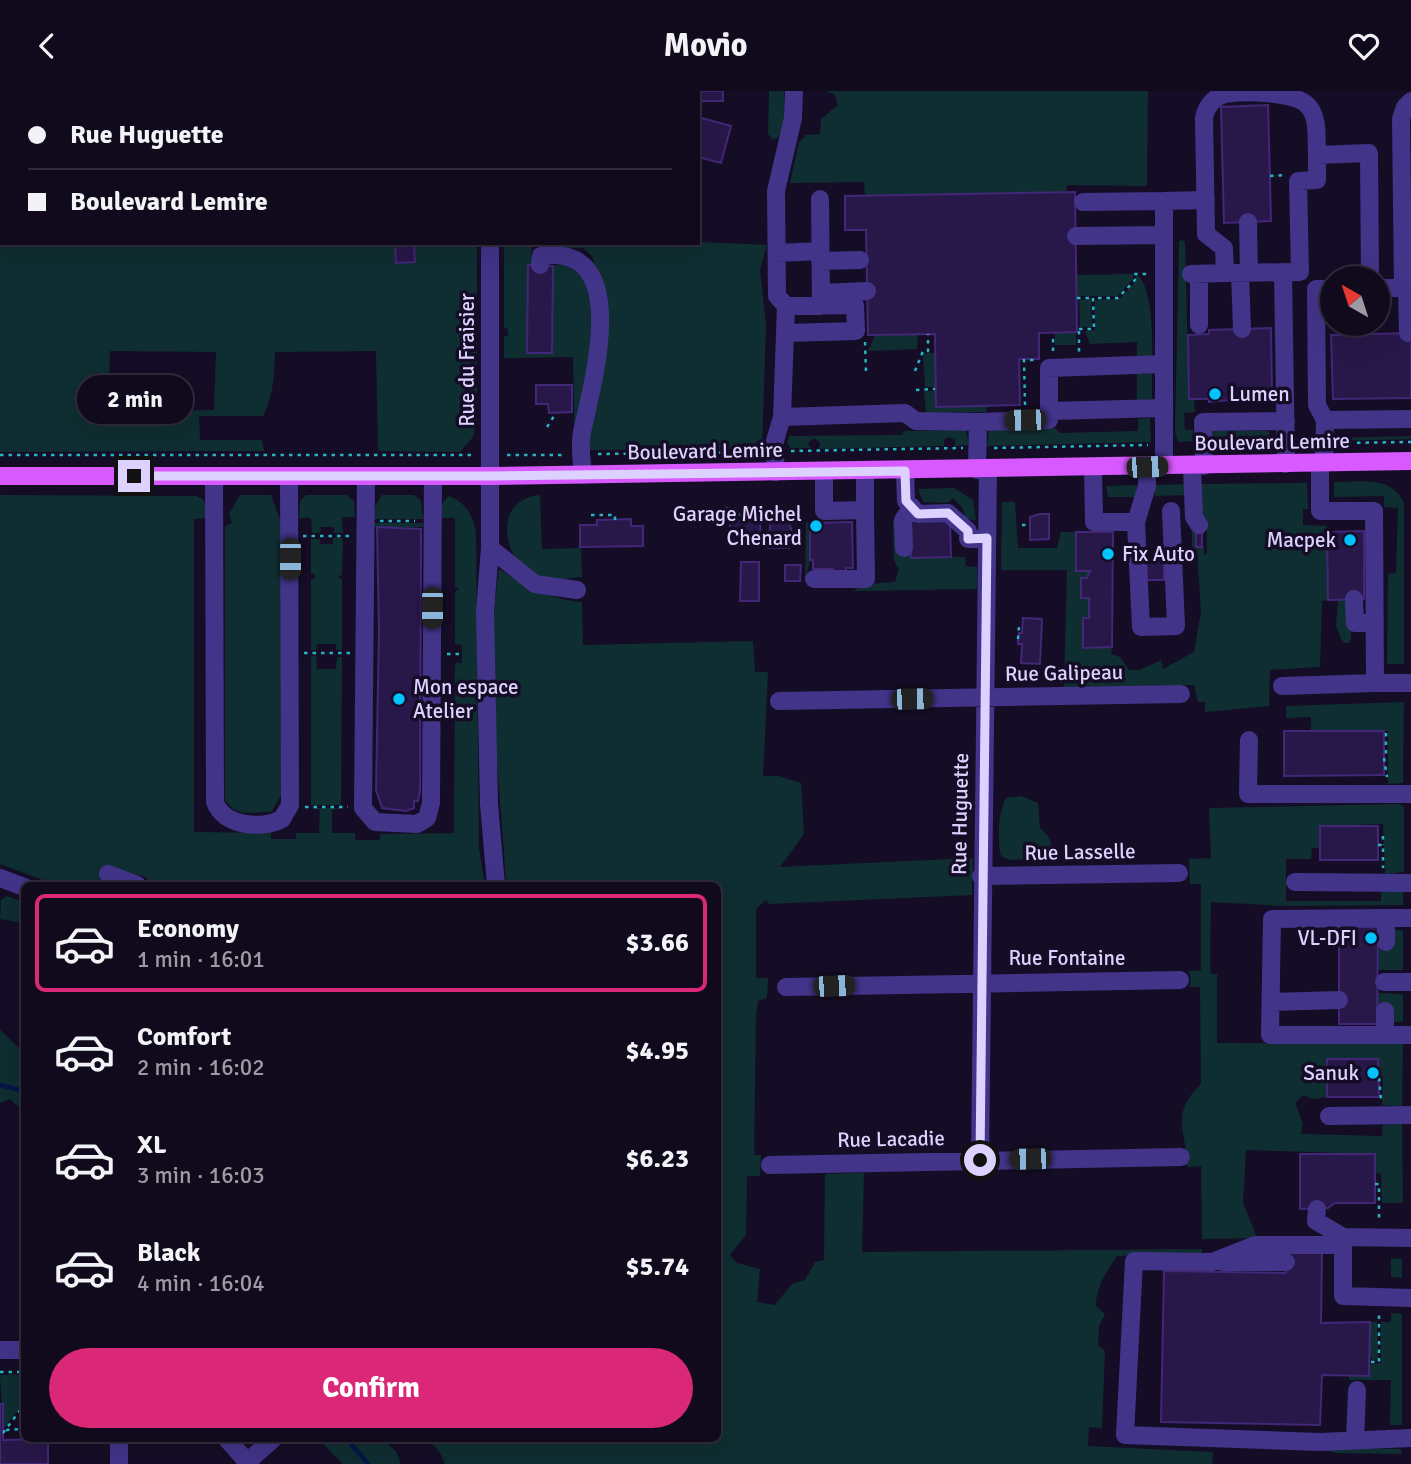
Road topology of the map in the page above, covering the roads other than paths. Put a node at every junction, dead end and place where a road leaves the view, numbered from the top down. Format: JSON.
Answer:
{"nodes":[{"id":1,"x":794,"y":91,"type":"edge"},
{"id":2,"x":1411,"y":100,"type":"edge"},
{"id":3,"x":1317,"y":155,"type":"junction"},
{"id":4,"x":820,"y":199,"type":"dead end"},
{"id":5,"x":1206,"y":200,"type":"junction"},
{"id":6,"x":1164,"y":201,"type":"junction"},
{"id":7,"x":1083,"y":202,"type":"dead end"},
{"id":8,"x":1248,"y":222,"type":"dead end"},
{"id":9,"x":1164,"y":235,"type":"junction"},
{"id":10,"x":1076,"y":236,"type":"dead end"},
{"id":11,"x":490,"y":245,"type":"edge"},
{"id":12,"x":776,"y":253,"type":"junction"},
{"id":13,"x":820,"y":256,"type":"junction"},
{"id":14,"x":541,"y":257,"type":"dead end"},
{"id":15,"x":860,"y":260,"type":"dead end"},
{"id":16,"x":1370,"y":266,"type":"edge"},
{"id":17,"x":1292,"y":272,"type":"junction"},
{"id":18,"x":1238,"y":273,"type":"junction"},
{"id":19,"x":1320,"y":287,"type":"edge"},
{"id":20,"x":1407,"y":288,"type":"edge"},
{"id":21,"x":867,"y":292,"type":"dead end"},
{"id":22,"x":821,"y":299,"type":"junction"},
{"id":23,"x":786,"y":306,"type":"junction"},
{"id":24,"x":1199,"y":325,"type":"dead end"},
{"id":25,"x":1242,"y":329,"type":"dead end"},
{"id":26,"x":786,"y":333,"type":"junction"},
{"id":27,"x":1408,"y":333,"type":"dead end"},
{"id":28,"x":1321,"y":336,"type":"edge"},
{"id":29,"x":1164,"y":364,"type":"junction"},
{"id":30,"x":1164,"y":408,"type":"junction"},
{"id":31,"x":1049,"y":411,"type":"junction"},
{"id":32,"x":782,"y":417,"type":"junction"},
{"id":33,"x":1411,"y":419,"type":"edge"},
{"id":34,"x":1325,"y":420,"type":"junction"},
{"id":35,"x":1286,"y":421,"type":"junction"},
{"id":36,"x":978,"y":422,"type":"junction"},
{"id":37,"x":1411,"y":461,"type":"edge"},
{"id":38,"x":1322,"y":463,"type":"junction"},
{"id":39,"x":1286,"y":464,"type":"junction"},
{"id":40,"x":1198,"y":466,"type":"junction"},
{"id":41,"x":1155,"y":467,"type":"junction"},
{"id":42,"x":1093,"y":468,"type":"junction"},
{"id":43,"x":982,"y":470,"type":"junction"},
{"id":44,"x":865,"y":471,"type":"junction"},
{"id":45,"x":905,"y":471,"type":"junction"},
{"id":46,"x":776,"y":472,"type":"junction"},
{"id":47,"x":824,"y":472,"type":"junction"},
{"id":48,"x":583,"y":475,"type":"junction"},
{"id":49,"x":0,"y":476,"type":"edge"},
{"id":50,"x":214,"y":476,"type":"junction"},
{"id":51,"x":289,"y":476,"type":"junction"},
{"id":52,"x":366,"y":476,"type":"junction"},
{"id":53,"x":433,"y":476,"type":"junction"},
{"id":54,"x":491,"y":476,"type":"junction"},
{"id":55,"x":912,"y":507,"type":"junction"},
{"id":56,"x":865,"y":510,"type":"junction"},
{"id":57,"x":1171,"y":510,"type":"dead end"},
{"id":58,"x":1136,"y":522,"type":"junction"},
{"id":59,"x":1199,"y":525,"type":"dead end"},
{"id":60,"x":987,"y":538,"type":"junction"},
{"id":61,"x":490,"y":548,"type":"junction"},
{"id":62,"x":904,"y":548,"type":"dead end"},
{"id":63,"x":814,"y":579,"type":"dead end"},
{"id":64,"x":577,"y":590,"type":"dead end"},
{"id":65,"x":1354,"y":599,"type":"dead end"},
{"id":66,"x":1374,"y":623,"type":"junction"},
{"id":67,"x":1375,"y":683,"type":"junction"},
{"id":68,"x":1411,"y":683,"type":"edge"},
{"id":69,"x":1282,"y":686,"type":"dead end"},
{"id":70,"x":1181,"y":694,"type":"dead end"},
{"id":71,"x":985,"y":698,"type":"junction"},
{"id":72,"x":779,"y":701,"type":"dead end"},
{"id":73,"x":1249,"y":740,"type":"dead end"},
{"id":74,"x":1411,"y":794,"type":"edge"},
{"id":75,"x":1179,"y":873,"type":"dead end"},
{"id":76,"x":108,"y":874,"type":"dead end"},
{"id":77,"x":981,"y":876,"type":"junction"},
{"id":78,"x":0,"y":878,"type":"edge"},
{"id":79,"x":129,"y":882,"type":"edge"},
{"id":80,"x":496,"y":882,"type":"edge"},
{"id":81,"x":1295,"y":882,"type":"dead end"},
{"id":82,"x":1411,"y":883,"type":"edge"},
{"id":83,"x":21,"y":886,"type":"edge"},
{"id":84,"x":1386,"y":918,"type":"junction"},
{"id":85,"x":1411,"y":918,"type":"edge"},
{"id":86,"x":1386,"y":942,"type":"dead end"},
{"id":87,"x":1180,"y":980,"type":"dead end"},
{"id":88,"x":982,"y":981,"type":"junction"},
{"id":89,"x":1384,"y":982,"type":"dead end"},
{"id":90,"x":1411,"y":982,"type":"edge"},
{"id":91,"x":786,"y":987,"type":"dead end"},
{"id":92,"x":1339,"y":1000,"type":"dead end"},
{"id":93,"x":1271,"y":1002,"type":"junction"},
{"id":94,"x":1385,"y":1011,"type":"dead end"},
{"id":95,"x":1385,"y":1035,"type":"junction"},
{"id":96,"x":1411,"y":1035,"type":"edge"},
{"id":97,"x":1411,"y":1115,"type":"edge"},
{"id":98,"x":1329,"y":1116,"type":"dead end"},
{"id":99,"x":1181,"y":1157,"type":"dead end"},
{"id":100,"x":980,"y":1160,"type":"junction"},
{"id":101,"x":770,"y":1165,"type":"dead end"},
{"id":102,"x":1317,"y":1209,"type":"dead end"},
{"id":103,"x":1411,"y":1238,"type":"edge"},
{"id":104,"x":1343,"y":1241,"type":"junction"},
{"id":105,"x":1212,"y":1262,"type":"junction"},
{"id":106,"x":1286,"y":1262,"type":"dead end"},
{"id":107,"x":1411,"y":1298,"type":"edge"},
{"id":108,"x":0,"y":1350,"type":"edge"},
{"id":109,"x":21,"y":1350,"type":"edge"},
{"id":110,"x":1357,"y":1390,"type":"dead end"},
{"id":111,"x":1411,"y":1438,"type":"edge"},
{"id":112,"x":1355,"y":1440,"type":"junction"},
{"id":113,"x":119,"y":1442,"type":"edge"},
{"id":114,"x":230,"y":1442,"type":"edge"},
{"id":115,"x":270,"y":1442,"type":"edge"},
{"id":116,"x":247,"y":1463,"type":"edge"},
{"id":117,"x":119,"y":1464,"type":"edge"}],
"edges":[{"from":1,"to":12,"type":"street"},
{"from":2,"to":20,"type":"street"},
{"from":3,"to":5,"type":"street"},
{"from":3,"to":16,"type":"street"},
{"from":3,"to":17,"type":"street"},
{"from":4,"to":13,"type":"street"},
{"from":5,"to":6,"type":"street"},
{"from":5,"to":18,"type":"street"},
{"from":6,"to":7,"type":"street"},
{"from":6,"to":9,"type":"street"},
{"from":8,"to":18,"type":"street"},
{"from":9,"to":10,"type":"street"},
{"from":9,"to":29,"type":"street"},
{"from":11,"to":54,"type":"street","name":"Rue du Fraisier"},
{"from":12,"to":13,"type":"street"},
{"from":12,"to":23,"type":"street"},
{"from":13,"to":15,"type":"street"},
{"from":13,"to":22,"type":"street"},
{"from":14,"to":48,"type":"street"},
{"from":17,"to":18,"type":"street"},
{"from":17,"to":19,"type":"street"},
{"from":17,"to":35,"type":"street"},
{"from":18,"to":24,"type":"street"},
{"from":18,"to":25,"type":"street"},
{"from":20,"to":27,"type":"street"},
{"from":21,"to":22,"type":"street"},
{"from":22,"to":23,"type":"street"},
{"from":22,"to":26,"type":"street"},
{"from":23,"to":26,"type":"street"},
{"from":26,"to":32,"type":"street"},
{"from":28,"to":34,"type":"street"},
{"from":29,"to":30,"type":"street"},
{"from":29,"to":31,"type":"street"},
{"from":30,"to":31,"type":"street"},
{"from":30,"to":41,"type":"street"},
{"from":31,"to":36,"type":"street"},
{"from":32,"to":36,"type":"street"},
{"from":32,"to":46,"type":"street"},
{"from":33,"to":34,"type":"street"},
{"from":34,"to":38,"type":"street"},
{"from":35,"to":39,"type":"street"},
{"from":35,"to":40,"type":"street"},
{"from":36,"to":43,"type":"street","name":"Rue Huguette"},
{"from":37,"to":38,"type":"main road","name":"Boulevard Lemire"},
{"from":38,"to":39,"type":"main road","name":"Boulevard Lemire"},
{"from":38,"to":66,"type":"street"},
{"from":39,"to":40,"type":"main road","name":"Boulevard Lemire"},
{"from":40,"to":41,"type":"main road","name":"Boulevard Lemire"},
{"from":40,"to":59,"type":"street"},
{"from":41,"to":42,"type":"main road","name":"Boulevard Lemire"},
{"from":41,"to":58,"type":"street"},
{"from":42,"to":43,"type":"main road","name":"Boulevard Lemire"},
{"from":42,"to":58,"type":"street"},
{"from":43,"to":45,"type":"main road","name":"Boulevard Lemire"},
{"from":43,"to":60,"type":"street","name":"Rue Huguette"},
{"from":44,"to":45,"type":"main road","name":"Boulevard Lemire"},
{"from":44,"to":47,"type":"main road","name":"Boulevard Lemire"},
{"from":44,"to":56,"type":"street"},
{"from":45,"to":55,"type":"street"},
{"from":46,"to":47,"type":"main road","name":"Boulevard Lemire"},
{"from":46,"to":48,"type":"main road","name":"Boulevard Lemire"},
{"from":47,"to":56,"type":"street"},
{"from":48,"to":54,"type":"main road","name":"Boulevard Lemire"},
{"from":49,"to":50,"type":"main road","name":"Boulevard Lemire"},
{"from":50,"to":51,"type":"main road","name":"Boulevard Lemire"},
{"from":50,"to":51,"type":"street"},
{"from":51,"to":52,"type":"main road","name":"Boulevard Lemire"},
{"from":52,"to":53,"type":"main road","name":"Boulevard Lemire"},
{"from":52,"to":53,"type":"street"},
{"from":53,"to":54,"type":"main road","name":"Boulevard Lemire"},
{"from":54,"to":61,"type":"street","name":"Rue du Fraisier"},
{"from":55,"to":60,"type":"street"},
{"from":55,"to":62,"type":"street"},
{"from":56,"to":63,"type":"street"},
{"from":57,"to":58,"type":"street"},
{"from":60,"to":71,"type":"street","name":"Rue Huguette"},
{"from":61,"to":64,"type":"street"},
{"from":61,"to":80,"type":"street","name":"Rue du Fraisier"},
{"from":65,"to":66,"type":"street"},
{"from":66,"to":67,"type":"street"},
{"from":67,"to":68,"type":"street"},
{"from":67,"to":69,"type":"street"},
{"from":70,"to":71,"type":"street","name":"Rue Galipeau"},
{"from":71,"to":72,"type":"street","name":"Rue Galipeau"},
{"from":71,"to":77,"type":"street","name":"Rue Huguette"},
{"from":73,"to":74,"type":"street"},
{"from":75,"to":77,"type":"street","name":"Rue Lasselle"},
{"from":76,"to":79,"type":"street"},
{"from":77,"to":88,"type":"street","name":"Rue Huguette"},
{"from":78,"to":83,"type":"street"},
{"from":81,"to":82,"type":"street"},
{"from":84,"to":85,"type":"street"},
{"from":84,"to":86,"type":"street"},
{"from":84,"to":93,"type":"street"},
{"from":87,"to":88,"type":"street","name":"Rue Fontaine"},
{"from":88,"to":91,"type":"street","name":"Rue Fontaine"},
{"from":88,"to":100,"type":"street","name":"Rue Huguette"},
{"from":89,"to":90,"type":"street"},
{"from":92,"to":93,"type":"street"},
{"from":93,"to":95,"type":"street"},
{"from":94,"to":95,"type":"street"},
{"from":95,"to":96,"type":"street"},
{"from":97,"to":98,"type":"street"},
{"from":99,"to":100,"type":"street","name":"Rue Lacadie"},
{"from":100,"to":101,"type":"street","name":"Rue Lacadie"},
{"from":102,"to":104,"type":"street"},
{"from":103,"to":104,"type":"street"},
{"from":104,"to":105,"type":"street"},
{"from":104,"to":107,"type":"street"},
{"from":105,"to":106,"type":"street"},
{"from":105,"to":112,"type":"street"},
{"from":108,"to":109,"type":"street"},
{"from":110,"to":112,"type":"street"},
{"from":111,"to":112,"type":"street"},
{"from":113,"to":117,"type":"street"},
{"from":114,"to":116,"type":"street"},
{"from":115,"to":116,"type":"street"}]}
